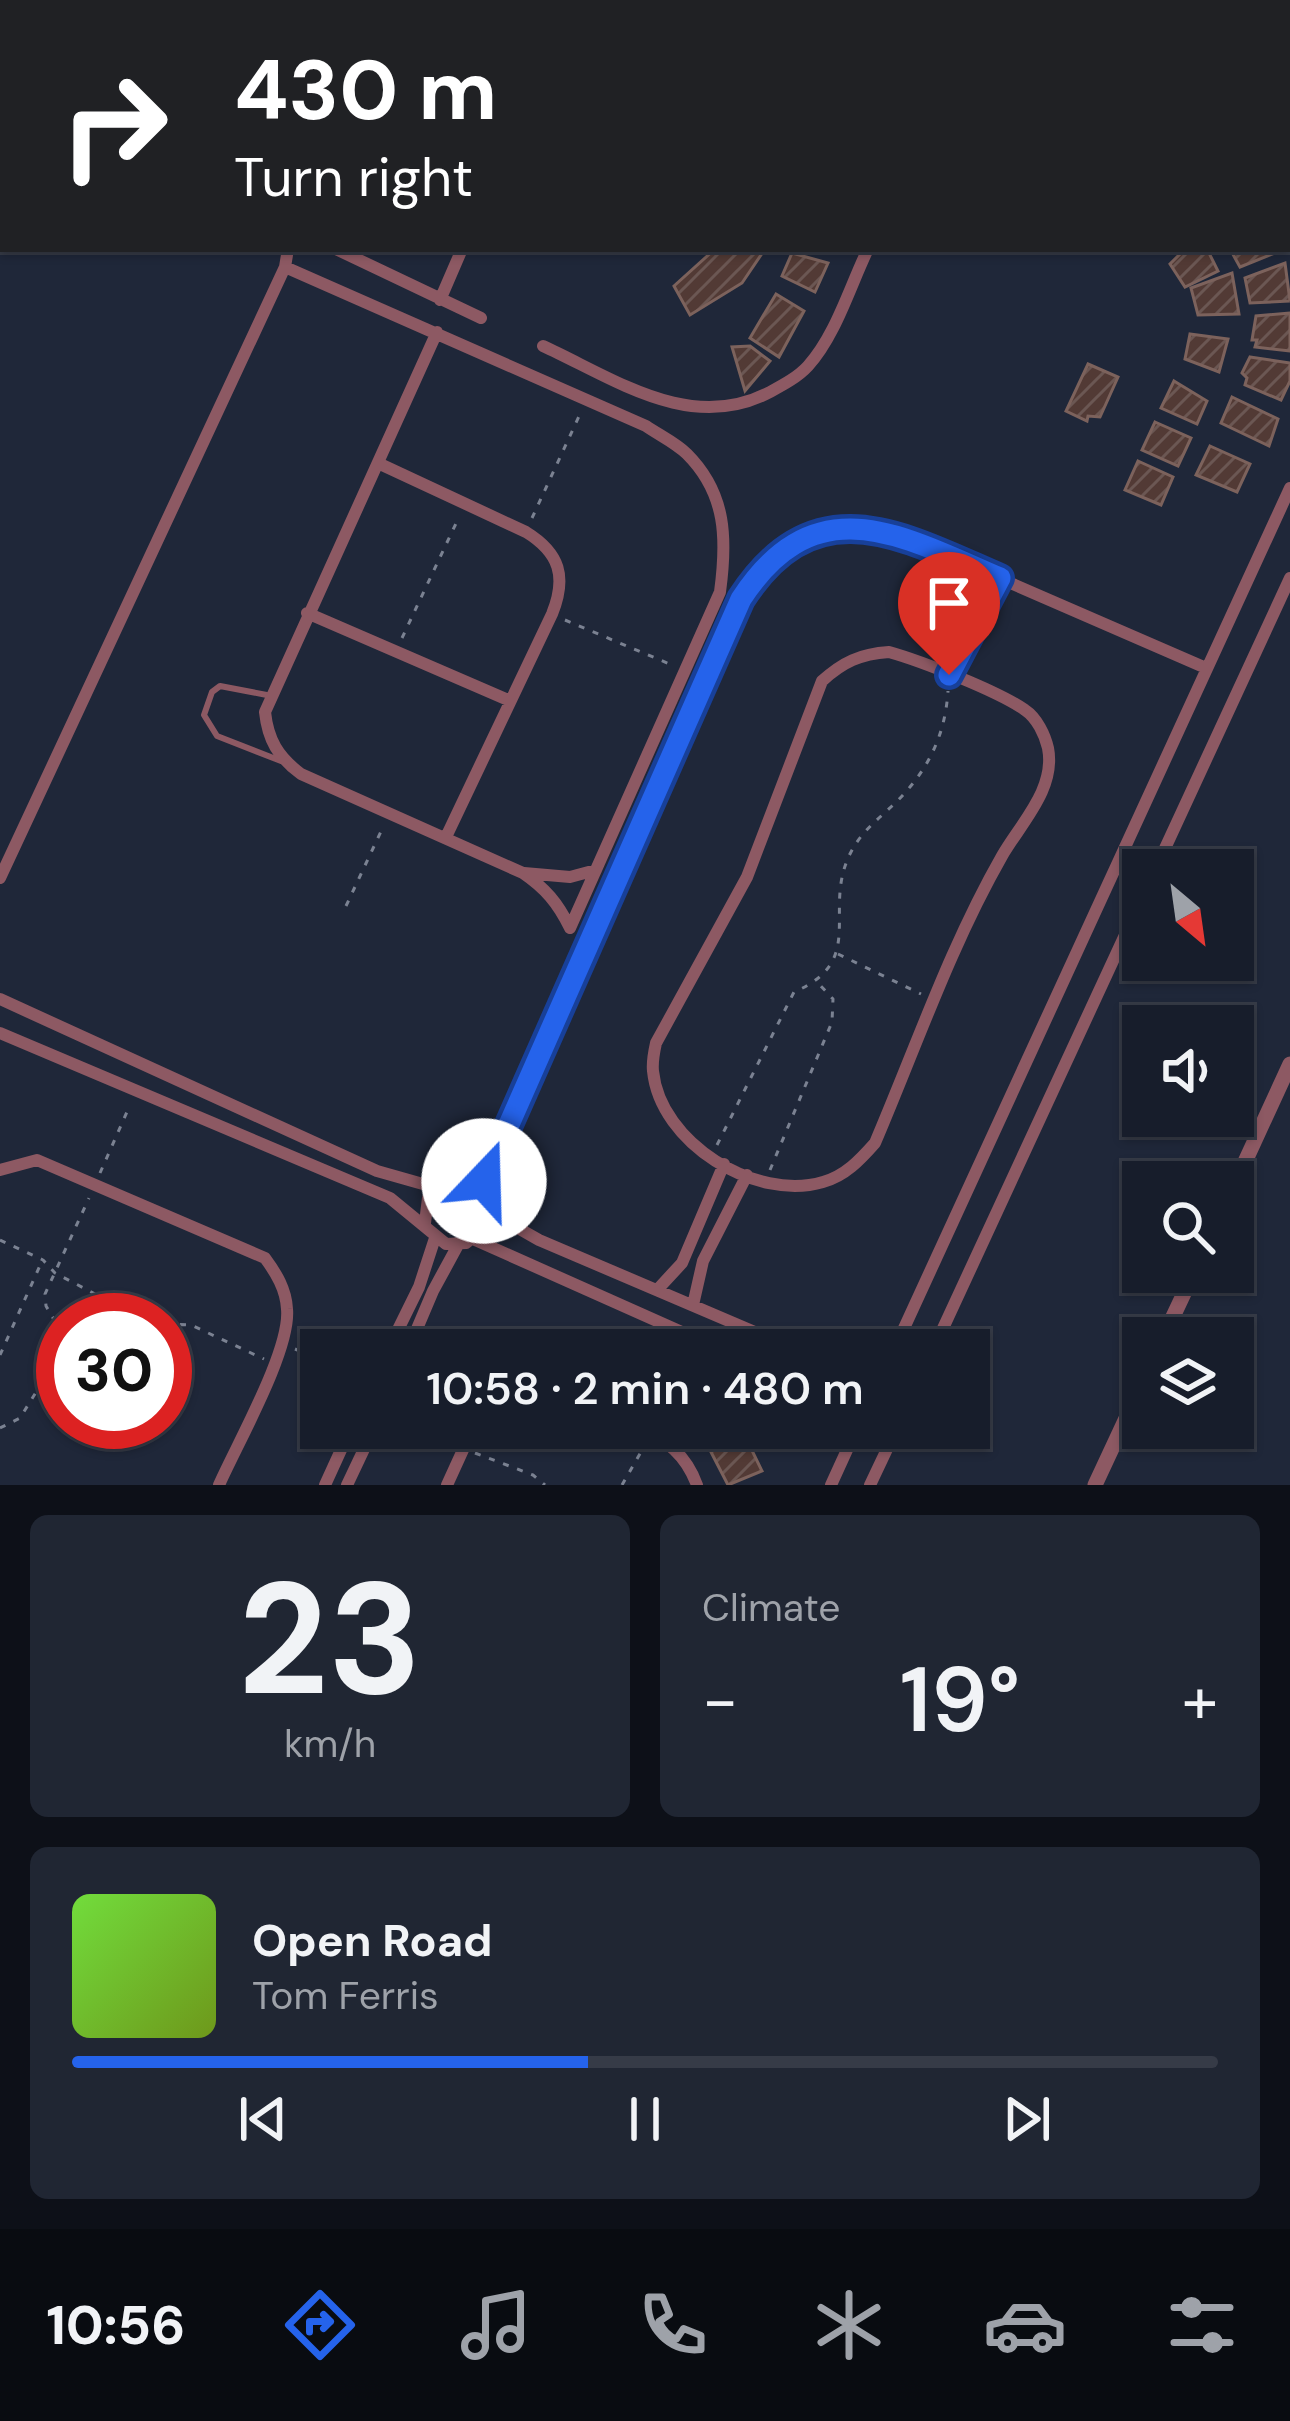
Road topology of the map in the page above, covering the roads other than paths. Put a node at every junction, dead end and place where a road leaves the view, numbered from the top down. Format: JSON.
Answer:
{"nodes":[{"id":1,"x":287,"y":252,"type":"edge"},
{"id":2,"x":342,"y":252,"type":"edge"},
{"id":3,"x":462,"y":252,"type":"edge"},
{"id":4,"x":867,"y":252,"type":"edge"},
{"id":5,"x":284,"y":267,"type":"junction"},
{"id":6,"x":440,"y":300,"type":"junction"},
{"id":7,"x":481,"y":318,"type":"dead end"},
{"id":8,"x":437,"y":332,"type":"junction"},
{"id":9,"x":543,"y":346,"type":"dead end"},
{"id":10,"x":380,"y":464,"type":"junction"},
{"id":11,"x":1290,"y":488,"type":"edge"},
{"id":12,"x":1000,"y":578,"type":"junction"},
{"id":13,"x":1290,"y":578,"type":"edge"},
{"id":14,"x":308,"y":613,"type":"junction"},
{"id":15,"x":1206,"y":668,"type":"junction"},
{"id":16,"x":949,"y":675,"type":"junction"},
{"id":17,"x":272,"y":696,"type":"junction"},
{"id":18,"x":508,"y":700,"type":"junction"},
{"id":19,"x":286,"y":762,"type":"junction"},
{"id":20,"x":446,"y":837,"type":"junction"},
{"id":21,"x":1165,"y":849,"type":"edge"},
{"id":22,"x":596,"y":870,"type":"junction"},
{"id":23,"x":523,"y":873,"type":"junction"},
{"id":24,"x":0,"y":878,"type":"edge"},
{"id":25,"x":1122,"y":941,"type":"edge"},
{"id":26,"x":0,"y":999,"type":"edge"},
{"id":27,"x":0,"y":1033,"type":"edge"},
{"id":28,"x":1290,"y":1064,"type":"edge"},
{"id":29,"x":1245,"y":1161,"type":"edge"},
{"id":30,"x":724,"y":1164,"type":"junction"},
{"id":31,"x":0,"y":1171,"type":"edge"},
{"id":32,"x":747,"y":1174,"type":"junction"},
{"id":33,"x":437,"y":1189,"type":"junction"},
{"id":34,"x":484,"y":1204,"type":"junction"},
{"id":35,"x":425,"y":1223,"type":"junction"},
{"id":36,"x":435,"y":1238,"type":"junction"},
{"id":37,"x":473,"y":1239,"type":"junction"},
{"id":38,"x":458,"y":1245,"type":"junction"},
{"id":39,"x":658,"y":1289,"type":"junction"},
{"id":40,"x":412,"y":1300,"type":"junction"},
{"id":41,"x":693,"y":1305,"type":"junction"},
{"id":42,"x":426,"y":1306,"type":"junction"},
{"id":43,"x":398,"y":1329,"type":"edge"},
{"id":44,"x":417,"y":1329,"type":"edge"},
{"id":45,"x":675,"y":1329,"type":"edge"},
{"id":46,"x":748,"y":1329,"type":"edge"},
{"id":47,"x":904,"y":1329,"type":"edge"},
{"id":48,"x":943,"y":1329,"type":"edge"},
{"id":49,"x":1122,"y":1427,"type":"edge"},
{"id":50,"x":341,"y":1449,"type":"edge"},
{"id":51,"x":364,"y":1449,"type":"edge"},
{"id":52,"x":463,"y":1449,"type":"edge"},
{"id":53,"x":672,"y":1449,"type":"edge"},
{"id":54,"x":844,"y":1449,"type":"edge"},
{"id":55,"x":847,"y":1449,"type":"edge"},
{"id":56,"x":887,"y":1449,"type":"edge"},
{"id":57,"x":845,"y":1454,"type":"junction"},
{"id":58,"x":219,"y":1485,"type":"edge"},
{"id":59,"x":325,"y":1485,"type":"edge"},
{"id":60,"x":347,"y":1485,"type":"edge"},
{"id":61,"x":447,"y":1485,"type":"edge"},
{"id":62,"x":697,"y":1485,"type":"edge"},
{"id":63,"x":831,"y":1485,"type":"edge"},
{"id":64,"x":870,"y":1485,"type":"edge"},
{"id":65,"x":1095,"y":1485,"type":"edge"}],
"edges":[{"from":1,"to":5,"type":"street"},
{"from":2,"to":6,"type":"street"},
{"from":3,"to":6,"type":"street"},
{"from":4,"to":9,"type":"street"},
{"from":5,"to":8,"type":"street"},
{"from":5,"to":24,"type":"street"},
{"from":6,"to":7,"type":"street"},
{"from":8,"to":10,"type":"street"},
{"from":8,"to":22,"type":"street"},
{"from":10,"to":14,"type":"street"},
{"from":10,"to":18,"type":"street"},
{"from":11,"to":15,"type":"street"},
{"from":12,"to":15,"type":"street"},
{"from":12,"to":16,"type":"street"},
{"from":12,"to":34,"type":"street"},
{"from":13,"to":21,"type":"street"},
{"from":14,"to":17,"type":"street"},
{"from":14,"to":18,"type":"street"},
{"from":15,"to":47,"type":"street"},
{"from":16,"to":30,"type":"street"},
{"from":16,"to":32,"type":"street"},
{"from":17,"to":19,"type":"street"},
{"from":17,"to":19,"type":"lane"},
{"from":18,"to":20,"type":"street"},
{"from":19,"to":20,"type":"street"},
{"from":20,"to":23,"type":"street"},
{"from":22,"to":23,"type":"street"},
{"from":22,"to":23,"type":"street"},
{"from":25,"to":48,"type":"street"},
{"from":26,"to":33,"type":"street"},
{"from":27,"to":35,"type":"street"},
{"from":28,"to":29,"type":"street"},
{"from":30,"to":32,"type":"street"},
{"from":30,"to":39,"type":"street"},
{"from":31,"to":58,"type":"street"},
{"from":32,"to":41,"type":"street"},
{"from":33,"to":34,"type":"street"},
{"from":33,"to":35,"type":"street"},
{"from":34,"to":37,"type":"street"},
{"from":34,"to":39,"type":"street"},
{"from":35,"to":36,"type":"street"},
{"from":36,"to":38,"type":"street"},
{"from":36,"to":40,"type":"street"},
{"from":37,"to":38,"type":"street"},
{"from":37,"to":45,"type":"street"},
{"from":38,"to":42,"type":"street"},
{"from":39,"to":41,"type":"street"},
{"from":40,"to":42,"type":"street"},
{"from":40,"to":43,"type":"street"},
{"from":41,"to":46,"type":"street"},
{"from":42,"to":44,"type":"street"},
{"from":49,"to":65,"type":"street"},
{"from":50,"to":59,"type":"street"},
{"from":51,"to":60,"type":"street"},
{"from":52,"to":61,"type":"street"},
{"from":53,"to":62,"type":"street"},
{"from":54,"to":57,"type":"street"},
{"from":55,"to":57,"type":"street"},
{"from":56,"to":64,"type":"street"},
{"from":57,"to":63,"type":"street"}]}
